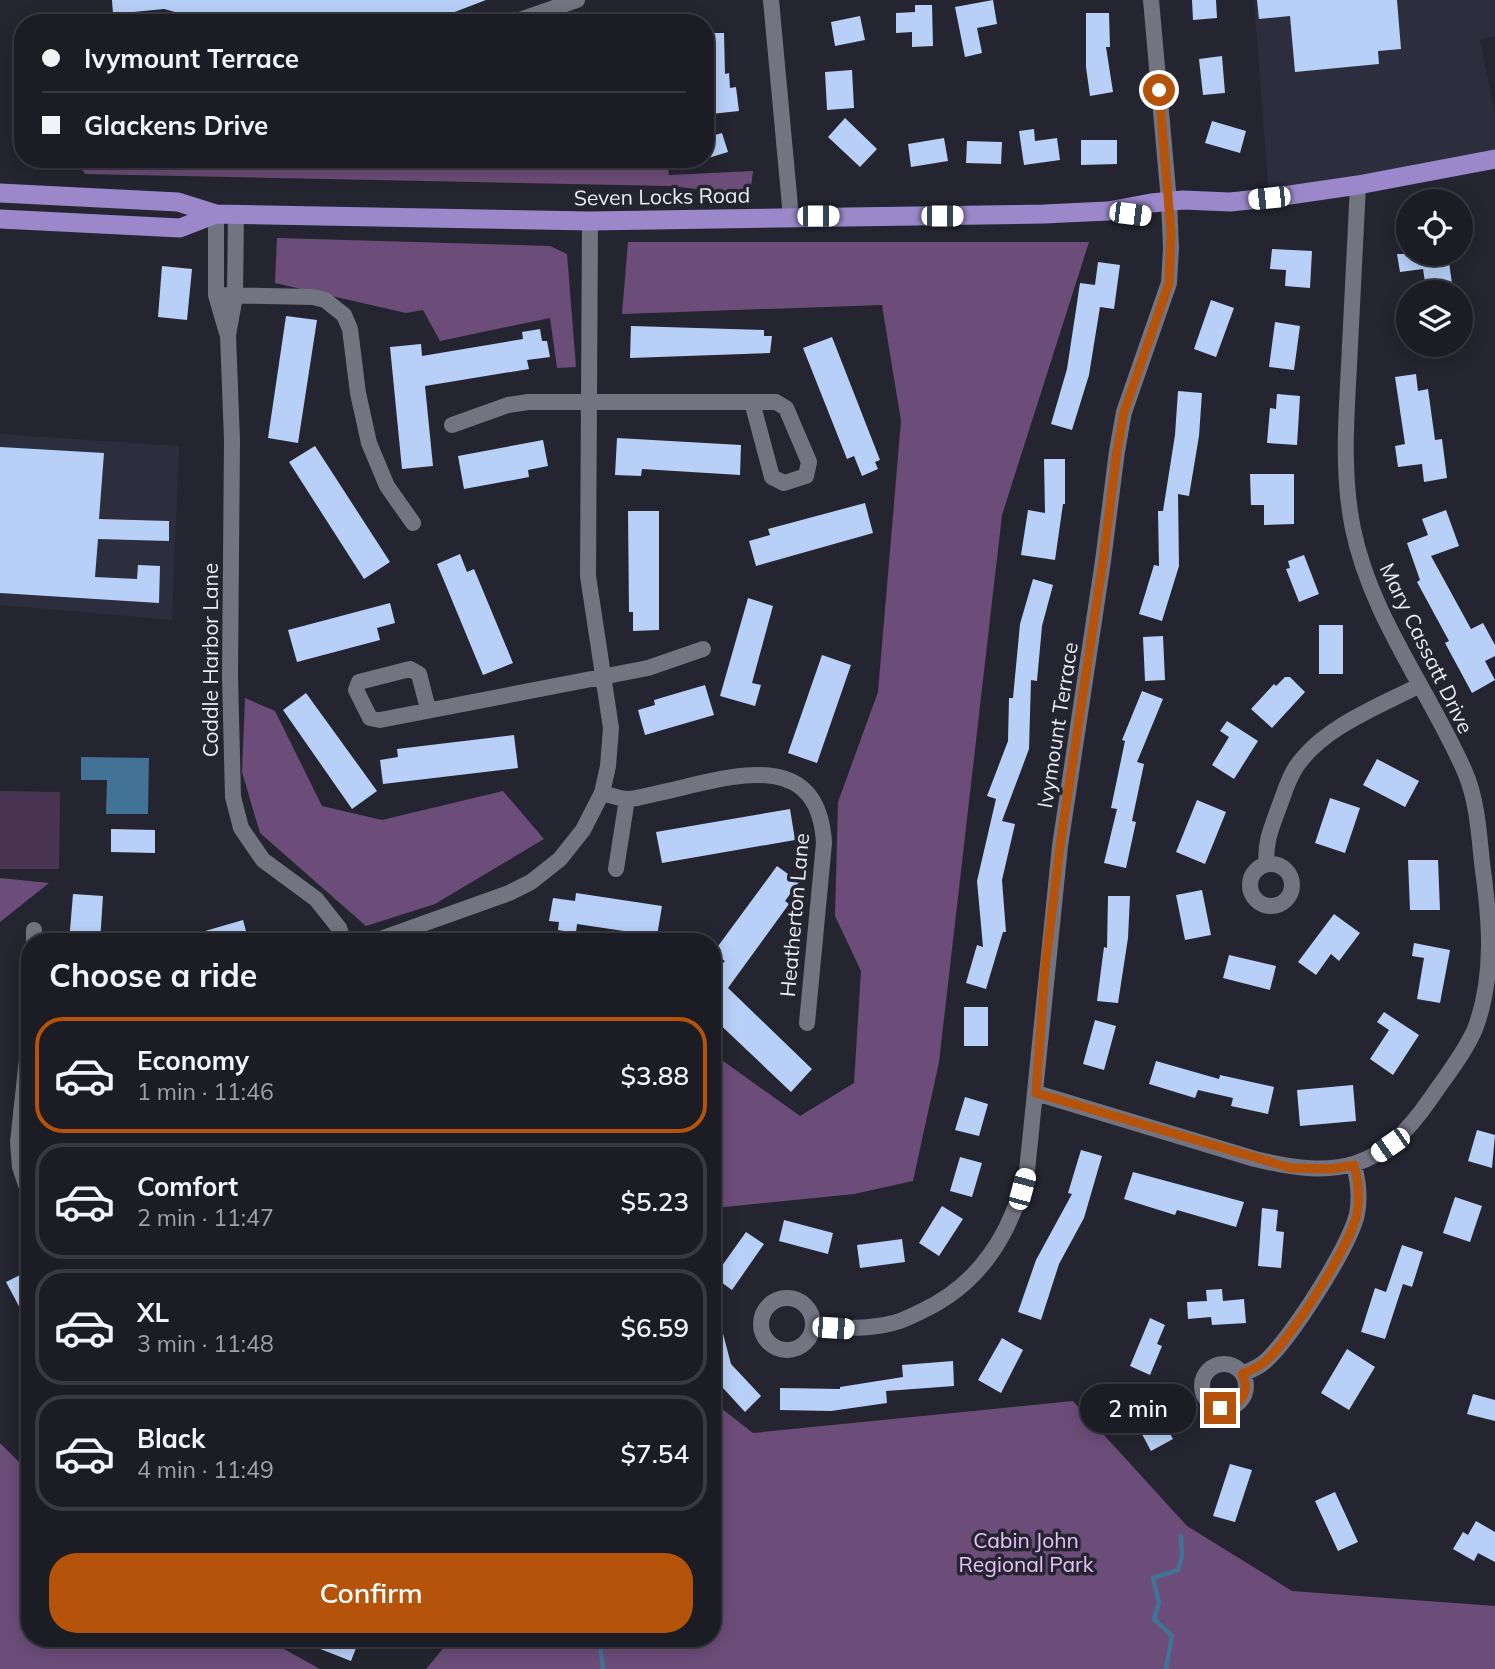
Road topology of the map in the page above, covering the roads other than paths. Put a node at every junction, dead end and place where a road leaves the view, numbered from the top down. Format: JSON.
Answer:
{"nodes":[{"id":1,"x":577,"y":0,"type":"edge"},
{"id":2,"x":771,"y":0,"type":"edge"},
{"id":3,"x":1151,"y":0,"type":"edge"},
{"id":4,"x":537,"y":14,"type":"edge"},
{"id":5,"x":1495,"y":159,"type":"edge"},
{"id":6,"x":1358,"y":185,"type":"junction"},
{"id":7,"x":0,"y":193,"type":"edge"},
{"id":8,"x":1169,"y":208,"type":"junction"},
{"id":9,"x":216,"y":214,"type":"junction"},
{"id":10,"x":236,"y":215,"type":"junction"},
{"id":11,"x":791,"y":216,"type":"junction"},
{"id":12,"x":0,"y":219,"type":"edge"},
{"id":13,"x":590,"y":221,"type":"junction"},
{"id":14,"x":216,"y":295,"type":"junction"},
{"id":15,"x":235,"y":296,"type":"junction"},
{"id":16,"x":228,"y":335,"type":"junction"},
{"id":17,"x":587,"y":400,"type":"junction"},
{"id":18,"x":752,"y":402,"type":"junction"},
{"id":19,"x":452,"y":425,"type":"dead end"},
{"id":20,"x":413,"y":523,"type":"dead end"},
{"id":21,"x":703,"y":649,"type":"dead end"},
{"id":22,"x":604,"y":675,"type":"junction"},
{"id":23,"x":1420,"y":685,"type":"junction"},
{"id":24,"x":428,"y":709,"type":"junction"},
{"id":25,"x":602,"y":793,"type":"junction"},
{"id":26,"x":627,"y":799,"type":"junction"},
{"id":27,"x":1267,"y":864,"type":"dead end"},
{"id":28,"x":616,"y":869,"type":"dead end"},
{"id":29,"x":341,"y":933,"type":"edge"},
{"id":30,"x":397,"y":933,"type":"edge"},
{"id":31,"x":807,"y":1023,"type":"dead end"},
{"id":32,"x":1036,"y":1093,"type":"junction"},
{"id":33,"x":21,"y":1120,"type":"edge"},
{"id":34,"x":21,"y":1151,"type":"edge"},
{"id":35,"x":1354,"y":1165,"type":"junction"},
{"id":36,"x":813,"y":1326,"type":"dead end"},
{"id":37,"x":1242,"y":1374,"type":"dead end"}],
"edges":[{"from":1,"to":4,"type":"street"},
{"from":2,"to":11,"type":"street"},
{"from":3,"to":8,"type":"street","name":"Ivymount Terrace"},
{"from":5,"to":6,"type":"main road"},
{"from":6,"to":8,"type":"main road","name":"Seven Locks Road"},
{"from":6,"to":23,"type":"street","name":"Mary Cassatt Drive"},
{"from":7,"to":9,"type":"main road","name":"Seven Locks Road"},
{"from":8,"to":11,"type":"main road","name":"Seven Locks Road"},
{"from":8,"to":32,"type":"street","name":"Ivymount Terrace"},
{"from":9,"to":10,"type":"main road","name":"Seven Locks Road"},
{"from":9,"to":12,"type":"main road","name":"Seven Locks Road"},
{"from":9,"to":14,"type":"street","name":"Coddle Harbor Lane"},
{"from":10,"to":13,"type":"main road","name":"Seven Locks Road"},
{"from":10,"to":15,"type":"street","name":"Coddle Harbor Lane"},
{"from":11,"to":13,"type":"main road","name":"Seven Locks Road"},
{"from":13,"to":17,"type":"street"},
{"from":14,"to":15,"type":"street"},
{"from":14,"to":16,"type":"street","name":"Coddle Harbor Lane"},
{"from":15,"to":16,"type":"street","name":"Coddle Harbor Lane"},
{"from":15,"to":20,"type":"street"},
{"from":16,"to":29,"type":"street","name":"Coddle Harbor Lane"},
{"from":17,"to":18,"type":"street"},
{"from":17,"to":19,"type":"street"},
{"from":17,"to":22,"type":"street"},
{"from":18,"to":18,"type":"street"},
{"from":21,"to":22,"type":"street"},
{"from":22,"to":24,"type":"street"},
{"from":22,"to":25,"type":"street"},
{"from":23,"to":27,"type":"street"},
{"from":23,"to":35,"type":"street","name":"Mary Cassatt Drive"},
{"from":24,"to":24,"type":"street"},
{"from":25,"to":26,"type":"street","name":"Heatherton Lane"},
{"from":25,"to":30,"type":"street"},
{"from":26,"to":28,"type":"street"},
{"from":26,"to":31,"type":"street","name":"Heatherton Lane"},
{"from":32,"to":35,"type":"street","name":"Mary Cassatt Drive"},
{"from":32,"to":36,"type":"street","name":"Ivymount Terrace"},
{"from":33,"to":34,"type":"street"},
{"from":35,"to":37,"type":"street"}]}
